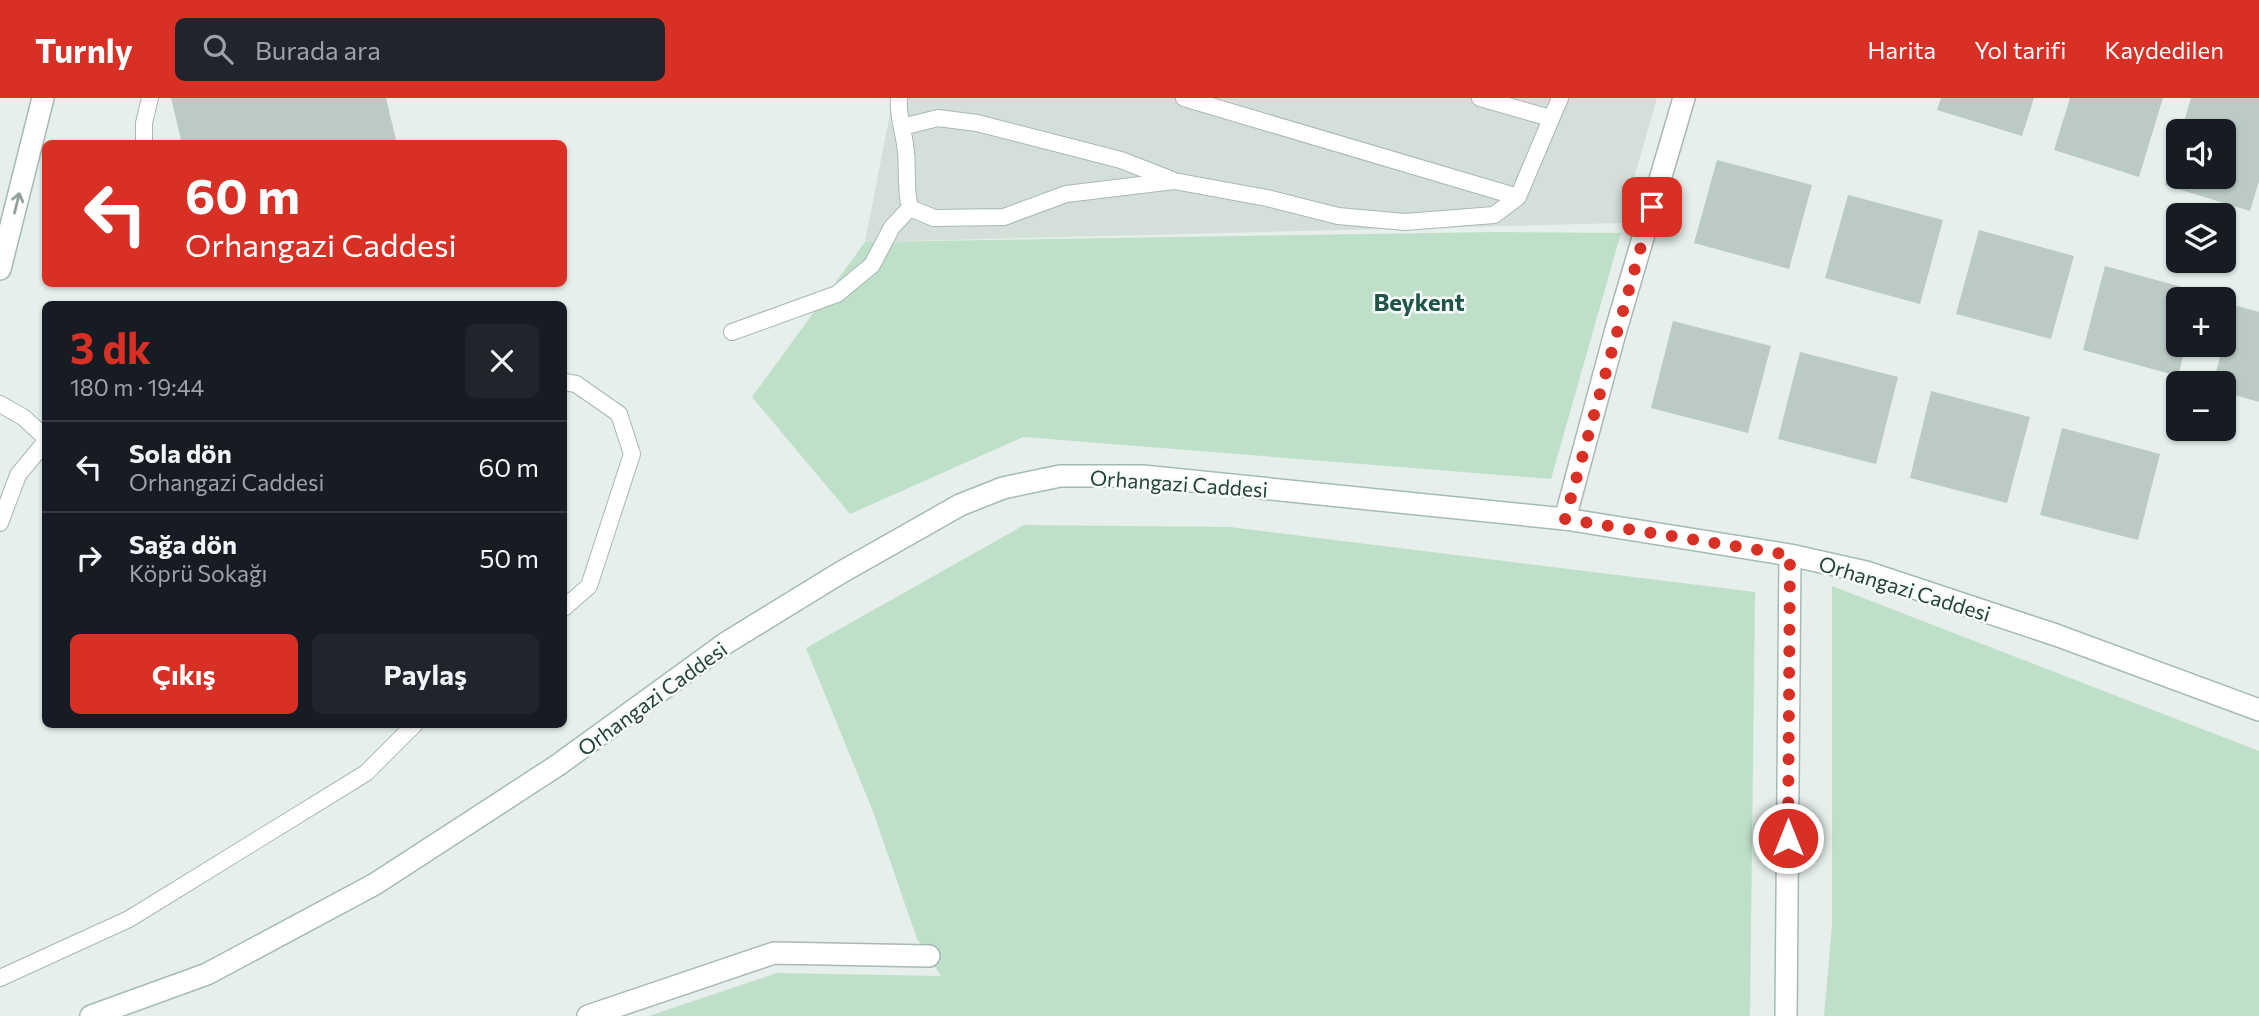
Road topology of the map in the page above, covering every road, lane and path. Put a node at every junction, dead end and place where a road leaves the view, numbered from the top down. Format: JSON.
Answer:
{"nodes":[{"id":1,"x":43,"y":98,"type":"edge"},
{"id":2,"x":150,"y":98,"type":"edge"},
{"id":3,"x":899,"y":98,"type":"edge"},
{"id":4,"x":1184,"y":98,"type":"edge"},
{"id":5,"x":1480,"y":98,"type":"edge"},
{"id":6,"x":1560,"y":98,"type":"edge"},
{"id":7,"x":1684,"y":98,"type":"edge"},
{"id":8,"x":1550,"y":118,"type":"junction"},
{"id":9,"x":902,"y":127,"type":"junction"},
{"id":10,"x":144,"y":140,"type":"edge"},
{"id":11,"x":1174,"y":181,"type":"junction"},
{"id":12,"x":1518,"y":197,"type":"junction"},
{"id":13,"x":910,"y":208,"type":"junction"},
{"id":14,"x":0,"y":269,"type":"edge"},
{"id":15,"x":732,"y":332,"type":"dead end"},
{"id":16,"x":567,"y":382,"type":"edge"},
{"id":17,"x":0,"y":404,"type":"edge"},
{"id":18,"x":42,"y":435,"type":"edge"},
{"id":19,"x":42,"y":444,"type":"edge"},
{"id":20,"x":1565,"y":519,"type":"junction"},
{"id":21,"x":0,"y":523,"type":"edge"},
{"id":22,"x":1790,"y":555,"type":"junction"},
{"id":23,"x":567,"y":605,"type":"edge"},
{"id":24,"x":2259,"y":710,"type":"edge"},
{"id":25,"x":411,"y":728,"type":"edge"},
{"id":26,"x":929,"y":956,"type":"dead end"},
{"id":27,"x":0,"y":978,"type":"edge"},
{"id":28,"x":91,"y":1016,"type":"edge"},
{"id":29,"x":588,"y":1016,"type":"edge"},
{"id":30,"x":1786,"y":1016,"type":"edge"}],
"edges":[{"from":14,"to":1,"type":"street","one_way":true},
{"from":2,"to":10,"type":"lane"},
{"from":3,"to":9,"type":"lane"},
{"from":4,"to":12,"type":"lane"},
{"from":5,"to":8,"type":"lane"},
{"from":6,"to":8,"type":"lane"},
{"from":7,"to":20,"type":"street"},
{"from":8,"to":12,"type":"lane"},
{"from":9,"to":11,"type":"lane"},
{"from":9,"to":13,"type":"lane"},
{"from":11,"to":12,"type":"lane"},
{"from":11,"to":13,"type":"lane"},
{"from":13,"to":15,"type":"lane"},
{"from":16,"to":23,"type":"lane"},
{"from":17,"to":18,"type":"lane"},
{"from":19,"to":21,"type":"lane"},
{"from":20,"to":22,"type":"street","name":"Orhangazi Caddesi"},
{"from":20,"to":28,"type":"street","name":"Orhangazi Caddesi"},
{"from":22,"to":24,"type":"street","name":"Orhangazi Caddesi"},
{"from":22,"to":30,"type":"street"},
{"from":25,"to":27,"type":"lane"},
{"from":26,"to":29,"type":"street"}]}
